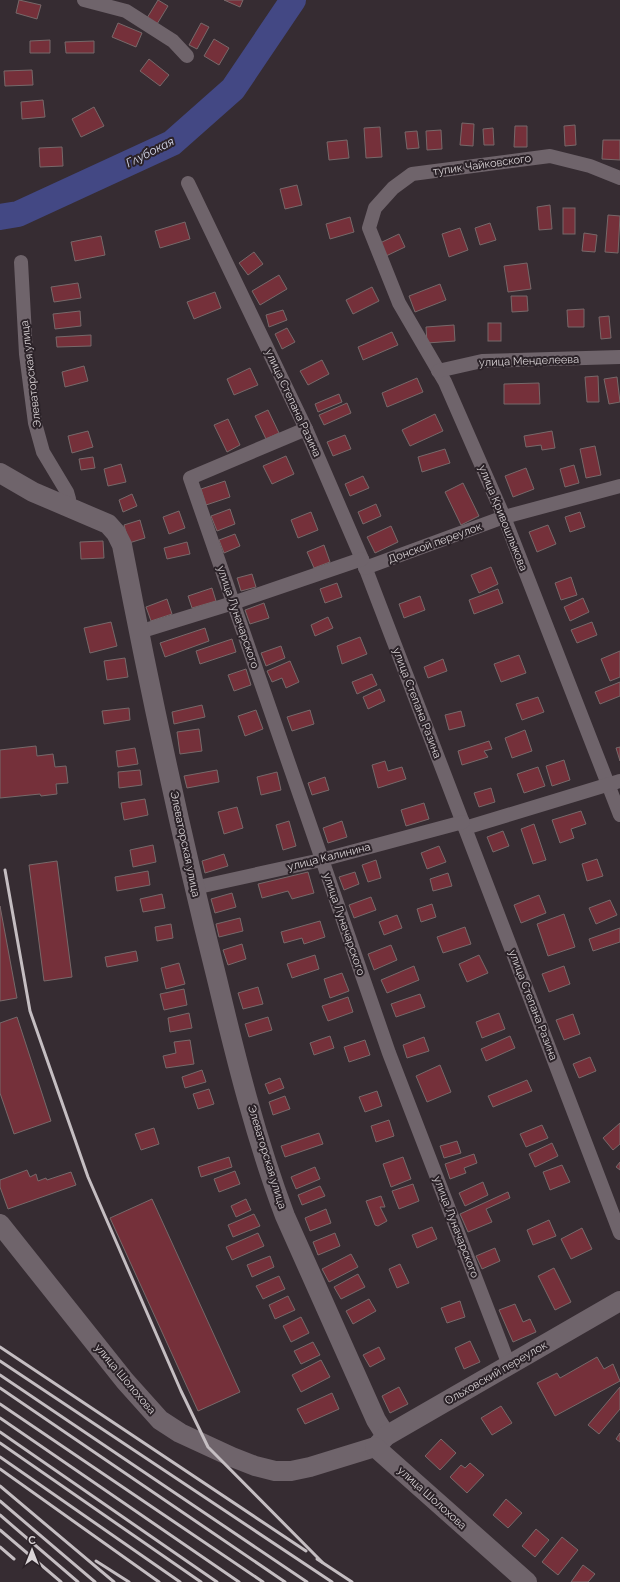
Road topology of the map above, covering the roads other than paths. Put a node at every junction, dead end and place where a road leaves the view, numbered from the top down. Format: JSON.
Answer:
{"nodes":[{"id":1,"x":84,"y":0,"type":"edge"},
{"id":2,"x":187,"y":56,"type":"dead end"},
{"id":3,"x":620,"y":178,"type":"edge"},
{"id":4,"x":188,"y":183,"type":"dead end"},
{"id":5,"x":368,"y":228,"type":"joint"},
{"id":6,"x":21,"y":262,"type":"dead end"},
{"id":7,"x":620,"y":358,"type":"edge"},
{"id":8,"x":438,"y":371,"type":"junction"},
{"id":9,"x":306,"y":429,"type":"junction"},
{"id":10,"x":0,"y":473,"type":"edge"},
{"id":11,"x":620,"y":486,"type":"edge"},
{"id":12,"x":67,"y":506,"type":"junction"},
{"id":13,"x":504,"y":517,"type":"junction"},
{"id":14,"x":364,"y":564,"type":"junction"},
{"id":15,"x":233,"y":603,"type":"junction"},
{"id":16,"x":139,"y":632,"type":"junction"},
{"id":17,"x":614,"y":782,"type":"edge"},
{"id":18,"x":620,"y":815,"type":"edge"},
{"id":19,"x":464,"y":825,"type":"junction"},
{"id":20,"x":321,"y":860,"type":"junction"},
{"id":21,"x":194,"y":888,"type":"junction"},
{"id":22,"x":0,"y":1224,"type":"edge"},
{"id":23,"x":620,"y":1233,"type":"edge"},
{"id":24,"x":620,"y":1301,"type":"edge"},
{"id":25,"x":509,"y":1365,"type":"junction"},
{"id":26,"x":381,"y":1442,"type":"junction"},
{"id":27,"x":527,"y":1582,"type":"edge"}],
"edges":[{"from":1,"to":2,"type":"street"},
{"from":3,"to":5,"type":"street","name":"тупик Чайковского"},
{"from":4,"to":9,"type":"street","name":"улица Степана Разина"},
{"from":5,"to":8,"type":"street","name":"улица Кривошлыкова"},
{"from":6,"to":12,"type":"street","name":"Элеваторская улица"},
{"from":7,"to":8,"type":"street","name":"улица Менделеева"},
{"from":8,"to":13,"type":"street","name":"улица Кривошлыкова"},
{"from":9,"to":14,"type":"street","name":"улица Степана Разина"},
{"from":9,"to":15,"type":"street","name":"улица Луначарского"},
{"from":10,"to":12,"type":"street"},
{"from":11,"to":13,"type":"street","name":"Донской переулок"},
{"from":12,"to":16,"type":"street","name":"Элеваторская улица"},
{"from":13,"to":14,"type":"street","name":"Донской переулок"},
{"from":13,"to":17,"type":"street","name":"улица Кривошлыкова"},
{"from":14,"to":15,"type":"street","name":"Донской переулок"},
{"from":14,"to":19,"type":"street","name":"улица Степана Разина"},
{"from":15,"to":16,"type":"street","name":"Донской переулок"},
{"from":15,"to":20,"type":"street","name":"улица Луначарского"},
{"from":16,"to":21,"type":"street","name":"Элеваторская улица"},
{"from":17,"to":18,"type":"street","name":"улица Кривошлыкова"},
{"from":17,"to":19,"type":"street","name":"улица Калинина"},
{"from":19,"to":20,"type":"street","name":"улица Калинина"},
{"from":19,"to":23,"type":"street","name":"улица Степана Разина"},
{"from":20,"to":21,"type":"street","name":"улица Калинина"},
{"from":20,"to":25,"type":"street","name":"улица Луначарского"},
{"from":21,"to":26,"type":"street","name":"Элеваторская улица"},
{"from":22,"to":26,"type":"street","name":"улица Шолохова"},
{"from":24,"to":25,"type":"street","name":"Ольховский переулок"},
{"from":25,"to":26,"type":"street","name":"Ольховский переулок"},
{"from":26,"to":27,"type":"street","name":"улица Шолохова"}]}
